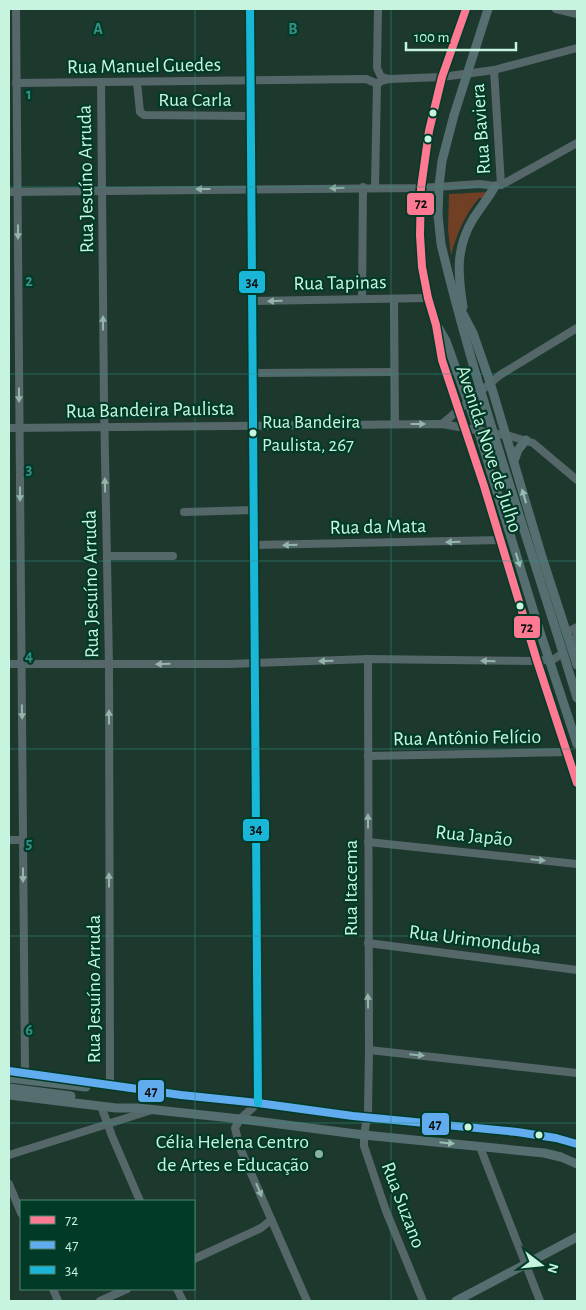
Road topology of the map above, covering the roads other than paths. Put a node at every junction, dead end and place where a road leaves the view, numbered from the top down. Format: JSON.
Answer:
{"nodes":[{"id":1,"x":16,"y":9,"type":"edge"},
{"id":2,"x":250,"y":9,"type":"edge"},
{"id":3,"x":378,"y":9,"type":"edge"},
{"id":4,"x":466,"y":9,"type":"edge"},
{"id":5,"x":488,"y":9,"type":"edge"},
{"id":6,"x":556,"y":9,"type":"edge"},
{"id":7,"x":577,"y":14,"type":"edge"},
{"id":8,"x":577,"y":48,"type":"edge"},
{"id":9,"x":12,"y":67,"type":"edge"},
{"id":10,"x":494,"y":70,"type":"junction"},
{"id":11,"x":466,"y":74,"type":"junction"},
{"id":12,"x":442,"y":77,"type":"junction"},
{"id":13,"x":380,"y":80,"type":"junction"},
{"id":14,"x":251,"y":81,"type":"junction"},
{"id":15,"x":101,"y":82,"type":"junction"},
{"id":16,"x":137,"y":82,"type":"junction"},
{"id":17,"x":16,"y":83,"type":"junction"},
{"id":18,"x":251,"y":116,"type":"junction"},
{"id":19,"x":577,"y":143,"type":"edge"},
{"id":20,"x":498,"y":185,"type":"junction"},
{"id":21,"x":439,"y":186,"type":"junction"},
{"id":22,"x":363,"y":187,"type":"junction"},
{"id":23,"x":376,"y":188,"type":"junction"},
{"id":24,"x":421,"y":188,"type":"junction"},
{"id":25,"x":252,"y":189,"type":"junction"},
{"id":26,"x":103,"y":190,"type":"junction"},
{"id":27,"x":13,"y":192,"type":"edge"},
{"id":28,"x":428,"y":298,"type":"junction"},
{"id":29,"x":362,"y":299,"type":"junction"},
{"id":30,"x":394,"y":299,"type":"junction"},
{"id":31,"x":252,"y":301,"type":"junction"},
{"id":32,"x":9,"y":302,"type":"edge"},
{"id":33,"x":18,"y":302,"type":"junction"},
{"id":34,"x":461,"y":310,"type":"junction"},
{"id":35,"x":436,"y":325,"type":"junction"},
{"id":36,"x":577,"y":328,"type":"edge"},
{"id":37,"x":253,"y":372,"type":"junction"},
{"id":38,"x":394,"y":372,"type":"junction"},
{"id":39,"x":490,"y":382,"type":"junction"},
{"id":40,"x":481,"y":390,"type":"junction"},
{"id":41,"x":468,"y":402,"type":"junction"},
{"id":42,"x":459,"y":409,"type":"junction"},
{"id":43,"x":253,"y":424,"type":"junction"},
{"id":44,"x":395,"y":424,"type":"junction"},
{"id":45,"x":442,"y":424,"type":"junction"},
{"id":46,"x":104,"y":427,"type":"junction"},
{"id":47,"x":9,"y":428,"type":"edge"},
{"id":48,"x":19,"y":428,"type":"junction"},
{"id":49,"x":466,"y":428,"type":"junction"},
{"id":50,"x":478,"y":430,"type":"junction"},
{"id":51,"x":492,"y":434,"type":"junction"},
{"id":52,"x":505,"y":435,"type":"junction"},
{"id":53,"x":526,"y":440,"type":"junction"},
{"id":54,"x":514,"y":462,"type":"junction"},
{"id":55,"x":577,"y":480,"type":"edge"},
{"id":56,"x":254,"y":510,"type":"junction"},
{"id":57,"x":184,"y":512,"type":"dead end"},
{"id":58,"x":502,"y":540,"type":"junction"},
{"id":59,"x":254,"y":546,"type":"junction"},
{"id":60,"x":107,"y":556,"type":"junction"},
{"id":61,"x":173,"y":556,"type":"dead end"},
{"id":62,"x":577,"y":627,"type":"edge"},
{"id":63,"x":567,"y":632,"type":"junction"},
{"id":64,"x":577,"y":634,"type":"edge"},
{"id":65,"x":568,"y":651,"type":"junction"},
{"id":66,"x":368,"y":659,"type":"junction"},
{"id":67,"x":549,"y":660,"type":"junction"},
{"id":68,"x":537,"y":661,"type":"junction"},
{"id":69,"x":255,"y":663,"type":"junction"},
{"id":70,"x":9,"y":664,"type":"edge"},
{"id":71,"x":21,"y":664,"type":"junction"},
{"id":72,"x":108,"y":665,"type":"junction"},
{"id":73,"x":577,"y":666,"type":"edge"},
{"id":74,"x":577,"y":698,"type":"edge"},
{"id":75,"x":577,"y":744,"type":"edge"},
{"id":76,"x":568,"y":752,"type":"junction"},
{"id":77,"x":368,"y":756,"type":"junction"},
{"id":78,"x":577,"y":783,"type":"edge"},
{"id":79,"x":9,"y":840,"type":"edge"},
{"id":80,"x":23,"y":840,"type":"junction"},
{"id":81,"x":368,"y":842,"type":"junction"},
{"id":82,"x":577,"y":864,"type":"edge"},
{"id":83,"x":368,"y":943,"type":"junction"},
{"id":84,"x":577,"y":970,"type":"edge"},
{"id":85,"x":369,"y":1050,"type":"junction"},
{"id":86,"x":9,"y":1071,"type":"edge"},
{"id":87,"x":24,"y":1073,"type":"junction"},
{"id":88,"x":577,"y":1074,"type":"edge"},
{"id":89,"x":9,"y":1078,"type":"edge"},
{"id":90,"x":108,"y":1086,"type":"junction"},
{"id":91,"x":9,"y":1088,"type":"edge"},
{"id":92,"x":9,"y":1095,"type":"edge"},
{"id":93,"x":258,"y":1103,"type":"junction"},
{"id":94,"x":101,"y":1106,"type":"junction"},
{"id":95,"x":138,"y":1108,"type":"junction"},
{"id":96,"x":153,"y":1110,"type":"junction"},
{"id":97,"x":367,"y":1117,"type":"junction"},
{"id":98,"x":240,"y":1119,"type":"junction"},
{"id":99,"x":107,"y":1125,"type":"junction"},
{"id":100,"x":364,"y":1135,"type":"junction"},
{"id":101,"x":577,"y":1143,"type":"edge"},
{"id":102,"x":480,"y":1147,"type":"junction"},
{"id":103,"x":9,"y":1154,"type":"edge"},
{"id":104,"x":577,"y":1164,"type":"edge"},
{"id":105,"x":9,"y":1184,"type":"edge"},
{"id":106,"x":140,"y":1200,"type":"edge"},
{"id":107,"x":20,"y":1211,"type":"edge"},
{"id":108,"x":271,"y":1220,"type":"junction"},
{"id":109,"x":577,"y":1237,"type":"edge"},
{"id":110,"x":195,"y":1258,"type":"edge"},
{"id":111,"x":525,"y":1264,"type":"junction"},
{"id":112,"x":125,"y":1290,"type":"edge"},
{"id":113,"x":100,"y":1301,"type":"edge"},
{"id":114,"x":307,"y":1301,"type":"edge"},
{"id":115,"x":423,"y":1301,"type":"edge"},
{"id":116,"x":456,"y":1301,"type":"edge"},
{"id":117,"x":540,"y":1301,"type":"edge"}],
"edges":[{"from":1,"to":9,"type":"street"},
{"from":2,"to":14,"type":"street"},
{"from":3,"to":13,"type":"street"},
{"from":4,"to":12,"type":"main road","name":"Avenida Nove de Julho"},
{"from":5,"to":11,"type":"main road","name":"Avenida Nove de Julho"},
{"from":6,"to":7,"type":"street"},
{"from":8,"to":10,"type":"street","name":"Rua Manuel Guedes"},
{"from":9,"to":17,"type":"street"},
{"from":10,"to":11,"type":"street","name":"Rua Manuel Guedes"},
{"from":10,"to":20,"type":"street","name":"Rua Baviera"},
{"from":11,"to":12,"type":"street","name":"Rua Manuel Guedes"},
{"from":11,"to":21,"type":"main road","name":"Avenida Nove de Julho"},
{"from":12,"to":13,"type":"street","name":"Rua Manuel Guedes"},
{"from":12,"to":24,"type":"main road","name":"Avenida Nove de Julho"},
{"from":13,"to":14,"type":"street","name":"Rua Manuel Guedes"},
{"from":13,"to":23,"type":"street"},
{"from":14,"to":16,"type":"street","name":"Rua Manuel Guedes"},
{"from":14,"to":18,"type":"street"},
{"from":15,"to":16,"type":"street","name":"Rua Manuel Guedes"},
{"from":15,"to":17,"type":"street","name":"Rua Manuel Guedes"},
{"from":15,"to":26,"type":"street","name":"Rua Jesuíno Arruda"},
{"from":16,"to":18,"type":"street","name":"Rua Carla"},
{"from":17,"to":27,"type":"street"},
{"from":18,"to":25,"type":"street"},
{"from":19,"to":20,"type":"street"},
{"from":20,"to":21,"type":"street"},
{"from":20,"to":34,"type":"main road"},
{"from":21,"to":24,"type":"street"},
{"from":21,"to":34,"type":"main road","name":"Avenida Nove de Julho"},
{"from":22,"to":23,"type":"street"},
{"from":22,"to":25,"type":"street","one_way":true},
{"from":22,"to":29,"type":"street"},
{"from":23,"to":24,"type":"street"},
{"from":24,"to":28,"type":"main road","name":"Avenida Nove de Julho"},
{"from":25,"to":26,"type":"street","one_way":true},
{"from":25,"to":31,"type":"street"},
{"from":26,"to":27,"type":"street"},
{"from":46,"to":26,"type":"street","name":"Rua Jesuíno Arruda","one_way":true},
{"from":27,"to":33,"type":"street","one_way":true},
{"from":28,"to":30,"type":"street","name":"Rua Tapinas"},
{"from":28,"to":35,"type":"main road","name":"Avenida Nove de Julho"},
{"from":29,"to":30,"type":"street","name":"Rua Tapinas"},
{"from":29,"to":31,"type":"street","name":"Rua Tapinas","one_way":true},
{"from":30,"to":38,"type":"street"},
{"from":31,"to":37,"type":"street"},
{"from":32,"to":33,"type":"street"},
{"from":33,"to":48,"type":"street","one_way":true},
{"from":34,"to":39,"type":"main road","name":"Avenida Nove de Julho"},
{"from":34,"to":40,"type":"main road","name":"Avenida Nove de Julho"},
{"from":35,"to":41,"type":"main road","name":"Avenida Nove de Julho"},
{"from":35,"to":42,"type":"main road","name":"Avenida Nove de Julho"},
{"from":36,"to":39,"type":"street"},
{"from":37,"to":38,"type":"street"},
{"from":37,"to":43,"type":"street"},
{"from":38,"to":44,"type":"street"},
{"from":39,"to":40,"type":"street"},
{"from":39,"to":52,"type":"main road","name":"Avenida Nove de Julho"},
{"from":40,"to":41,"type":"street"},
{"from":40,"to":51,"type":"main road","name":"Avenida Nove de Julho"},
{"from":41,"to":42,"type":"street"},
{"from":41,"to":50,"type":"main road","name":"Avenida Nove de Julho"},
{"from":42,"to":45,"type":"street"},
{"from":42,"to":49,"type":"main road","name":"Avenida Nove de Julho"},
{"from":43,"to":44,"type":"street","name":"Rua Bandeira Paulista"},
{"from":43,"to":46,"type":"street","name":"Rua Bandeira Paulista"},
{"from":43,"to":56,"type":"street"},
{"from":44,"to":45,"type":"street","name":"Rua Bandeira Paulista","one_way":true},
{"from":45,"to":49,"type":"street","name":"Rua Bandeira Paulista"},
{"from":46,"to":48,"type":"street","name":"Rua Bandeira Paulista"},
{"from":60,"to":46,"type":"street","name":"Rua Jesuíno Arruda","one_way":true},
{"from":47,"to":48,"type":"street","name":"Rua Bandeira Paulista"},
{"from":48,"to":71,"type":"street","one_way":true},
{"from":49,"to":50,"type":"street","name":"Rua Bandeira Paulista"},
{"from":49,"to":58,"type":"main road","name":"Avenida Nove de Julho"},
{"from":50,"to":51,"type":"street","name":"Rua Bandeira Paulista"},
{"from":50,"to":67,"type":"main road","name":"Avenida Nove de Julho","one_way":true},
{"from":51,"to":52,"type":"street","name":"Rua Bandeira Paulista"},
{"from":51,"to":65,"type":"main road","name":"Avenida Nove de Julho"},
{"from":52,"to":53,"type":"street","name":"Rua Bandeira Paulista"},
{"from":52,"to":54,"type":"main road","name":"Avenida Nove de Julho"},
{"from":53,"to":54,"type":"main road"},
{"from":53,"to":55,"type":"street","name":"Rua Bandeira Paulista"},
{"from":63,"to":54,"type":"main road","name":"Avenida Nove de Julho","one_way":true},
{"from":56,"to":57,"type":"street"},
{"from":56,"to":59,"type":"street"},
{"from":58,"to":59,"type":"street","name":"Rua da Mata","one_way":true},
{"from":58,"to":68,"type":"main road","name":"Avenida Nove de Julho"},
{"from":59,"to":69,"type":"street"},
{"from":60,"to":61,"type":"street"},
{"from":60,"to":72,"type":"street","name":"Rua Jesuíno Arruda"},
{"from":62,"to":63,"type":"street"},
{"from":63,"to":65,"type":"main road","name":"Avenida Nove de Julho"},
{"from":64,"to":65,"type":"street"},
{"from":65,"to":67,"type":"street"},
{"from":65,"to":73,"type":"main road","name":"Avenida Nove de Julho"},
{"from":65,"to":74,"type":"main road","name":"Avenida Nove de Julho"},
{"from":68,"to":66,"type":"street","one_way":true},
{"from":66,"to":69,"type":"street","one_way":true},
{"from":66,"to":77,"type":"street","name":"Rua Itacema"},
{"from":67,"to":68,"type":"street"},
{"from":67,"to":75,"type":"main road","name":"Avenida Nove de Julho"},
{"from":68,"to":76,"type":"main road","name":"Avenida Nove de Julho"},
{"from":69,"to":72,"type":"street","one_way":true},
{"from":69,"to":93,"type":"street"},
{"from":70,"to":71,"type":"street"},
{"from":71,"to":72,"type":"street"},
{"from":71,"to":80,"type":"street","one_way":true},
{"from":90,"to":72,"type":"street","name":"Rua Jesuíno Arruda","one_way":true},
{"from":76,"to":77,"type":"street","name":"Rua Antônio Felício"},
{"from":76,"to":78,"type":"main road","name":"Avenida Nove de Julho"},
{"from":81,"to":77,"type":"street","name":"Rua Itacema","one_way":true},
{"from":79,"to":80,"type":"street"},
{"from":80,"to":87,"type":"street","one_way":true},
{"from":81,"to":82,"type":"street","name":"Rua Japão","one_way":true},
{"from":81,"to":83,"type":"street","name":"Rua Itacema"},
{"from":83,"to":84,"type":"street","name":"Rua Urimonduba"},
{"from":85,"to":83,"type":"street","name":"Rua Itacema","one_way":true},
{"from":85,"to":88,"type":"street","one_way":true},
{"from":85,"to":97,"type":"street","name":"Rua Itacema"},
{"from":86,"to":87,"type":"main road"},
{"from":87,"to":90,"type":"main road"},
{"from":89,"to":90,"type":"main road"},
{"from":90,"to":93,"type":"main road"},
{"from":91,"to":95,"type":"main road"},
{"from":92,"to":94,"type":"main road"},
{"from":93,"to":97,"type":"main road"},
{"from":93,"to":98,"type":"street"},
{"from":94,"to":95,"type":"main road"},
{"from":94,"to":99,"type":"street"},
{"from":95,"to":96,"type":"main road"},
{"from":96,"to":98,"type":"main road"},
{"from":96,"to":99,"type":"street"},
{"from":97,"to":100,"type":"street","name":"Rua Suzano"},
{"from":97,"to":101,"type":"main road"},
{"from":98,"to":100,"type":"main road"},
{"from":98,"to":108,"type":"street","one_way":true},
{"from":99,"to":103,"type":"street"},
{"from":99,"to":106,"type":"street"},
{"from":100,"to":102,"type":"main road","one_way":true},
{"from":100,"to":115,"type":"street","name":"Rua Suzano"},
{"from":102,"to":104,"type":"main road"},
{"from":102,"to":111,"type":"street"},
{"from":105,"to":107,"type":"street"},
{"from":108,"to":110,"type":"street"},
{"from":108,"to":114,"type":"street"},
{"from":109,"to":111,"type":"main road"},
{"from":111,"to":116,"type":"main road"},
{"from":111,"to":117,"type":"street"},
{"from":112,"to":113,"type":"street"}]}
